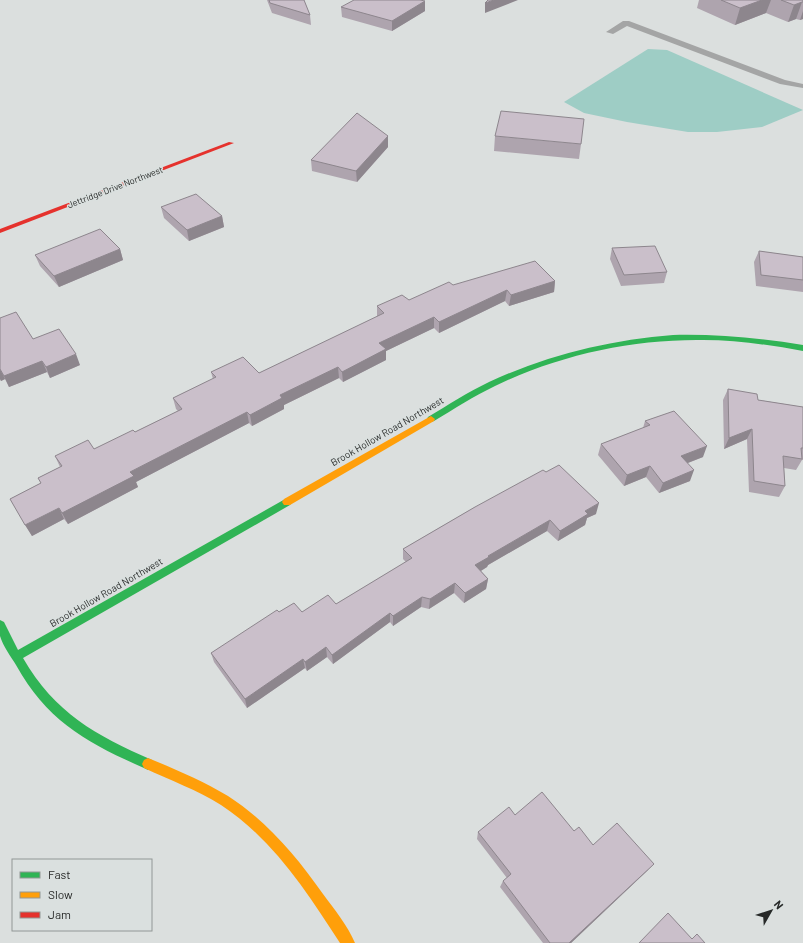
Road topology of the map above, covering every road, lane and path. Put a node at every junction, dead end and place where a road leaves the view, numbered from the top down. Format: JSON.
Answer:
{"nodes":[{"id":1,"x":610,"y":32,"type":"dead end"},
{"id":2,"x":803,"y":86,"type":"edge"},
{"id":3,"x":231,"y":143,"type":"dead end"},
{"id":4,"x":0,"y":231,"type":"edge"},
{"id":5,"x":803,"y":348,"type":"edge"},
{"id":6,"x":0,"y":625,"type":"edge"},
{"id":7,"x":16,"y":656,"type":"junction"},
{"id":8,"x":348,"y":943,"type":"edge"}],
"edges":[{"from":1,"to":2,"type":"lane"},
{"from":3,"to":4,"type":"street","name":"Jettridge Drive Northwest"},
{"from":5,"to":7,"type":"street","name":"Brook Hollow Road Northwest"},
{"from":6,"to":7,"type":"street"},
{"from":7,"to":8,"type":"street"}]}
